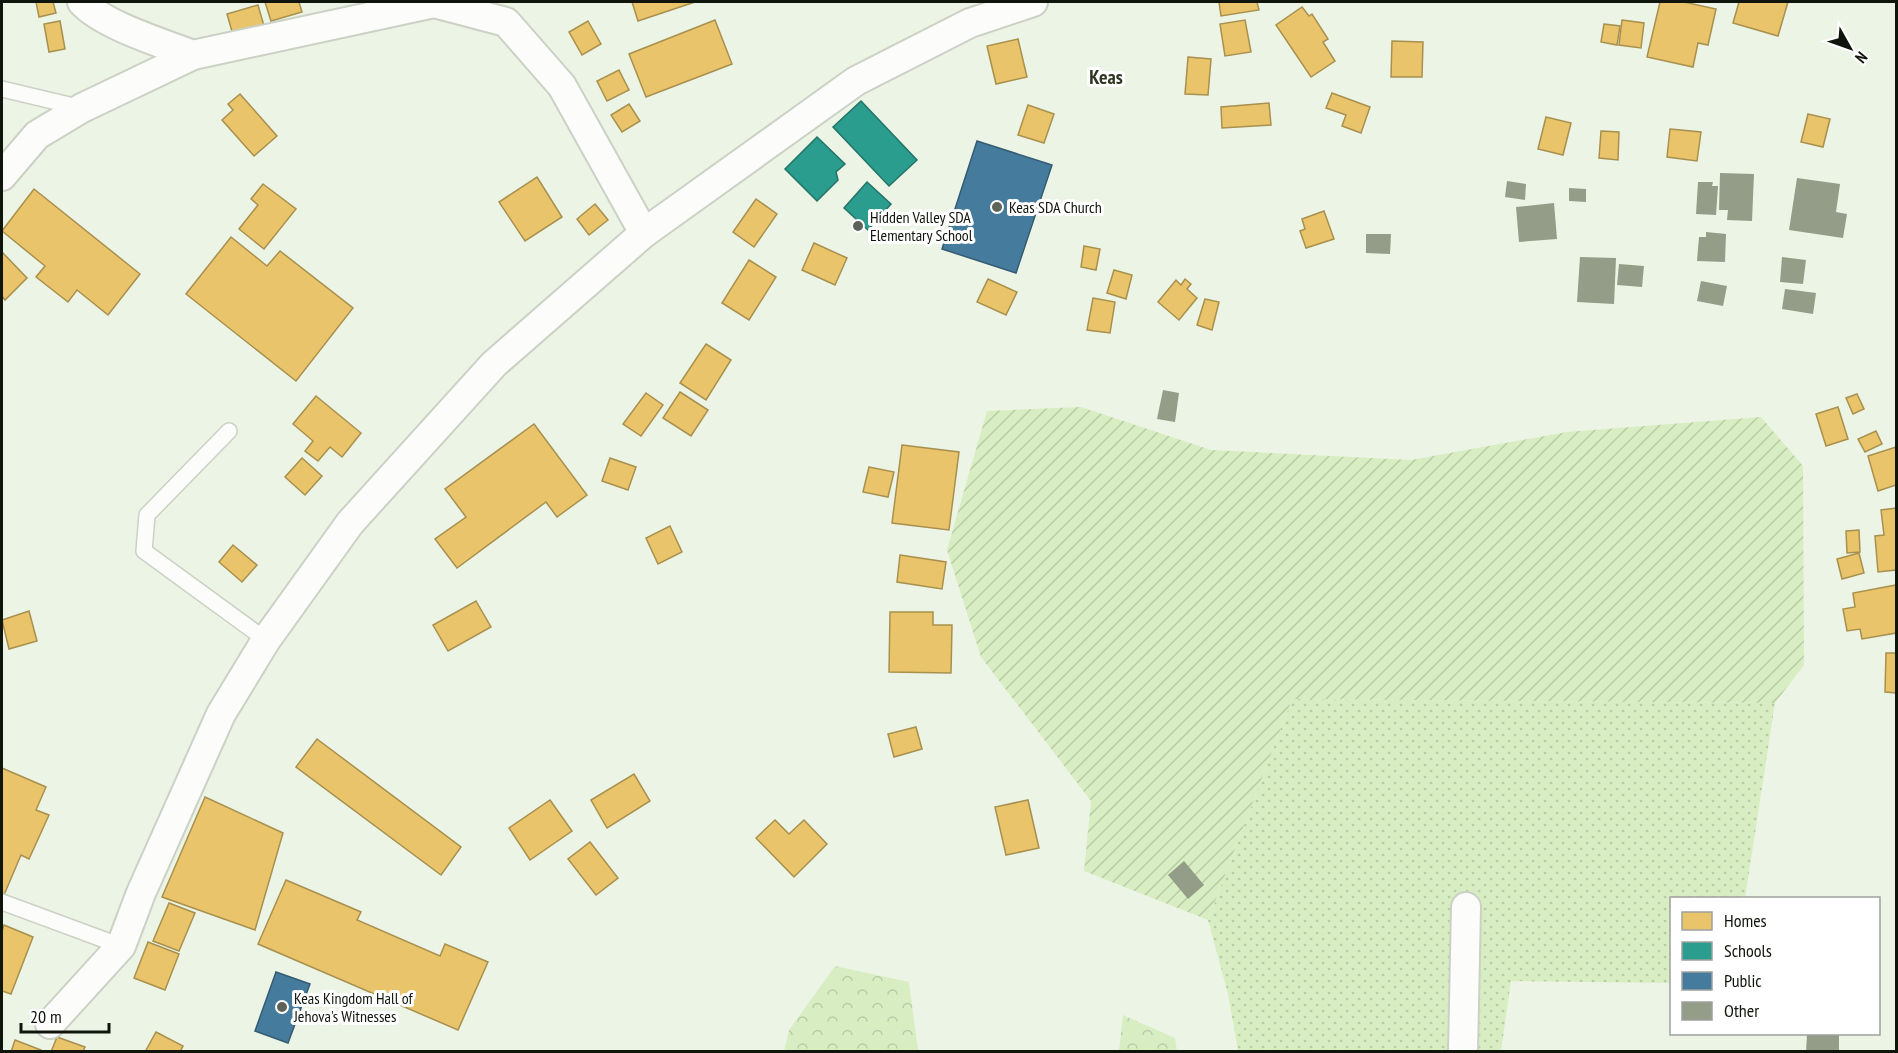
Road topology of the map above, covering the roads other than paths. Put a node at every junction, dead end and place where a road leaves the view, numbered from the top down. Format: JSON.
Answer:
{"nodes":[{"id":1,"x":82,"y":2,"type":"edge"},
{"id":2,"x":1033,"y":2,"type":"edge"},
{"id":3,"x":509,"y":12,"type":"edge"},
{"id":4,"x":193,"y":55,"type":"junction"},
{"id":5,"x":2,"y":89,"type":"edge"},
{"id":6,"x":82,"y":108,"type":"junction"},
{"id":7,"x":2,"y":176,"type":"edge"},
{"id":8,"x":644,"y":233,"type":"junction"},
{"id":9,"x":229,"y":431,"type":"dead end"},
{"id":10,"x":266,"y":640,"type":"junction"},
{"id":11,"x":2,"y":902,"type":"edge"},
{"id":12,"x":1466,"y":907,"type":"dead end"},
{"id":13,"x":121,"y":946,"type":"junction"},
{"id":14,"x":50,"y":1024,"type":"dead end"},
{"id":15,"x":1463,"y":1052,"type":"edge"}],
"edges":[{"from":1,"to":4,"type":"street"},
{"from":2,"to":8,"type":"street"},
{"from":3,"to":4,"type":"street"},
{"from":3,"to":8,"type":"street"},
{"from":4,"to":6,"type":"street"},
{"from":5,"to":6,"type":"lane"},
{"from":6,"to":7,"type":"street"},
{"from":8,"to":10,"type":"street"},
{"from":9,"to":10,"type":"lane"},
{"from":10,"to":13,"type":"street"},
{"from":11,"to":13,"type":"lane"},
{"from":12,"to":15,"type":"street"},
{"from":13,"to":14,"type":"street"}]}
